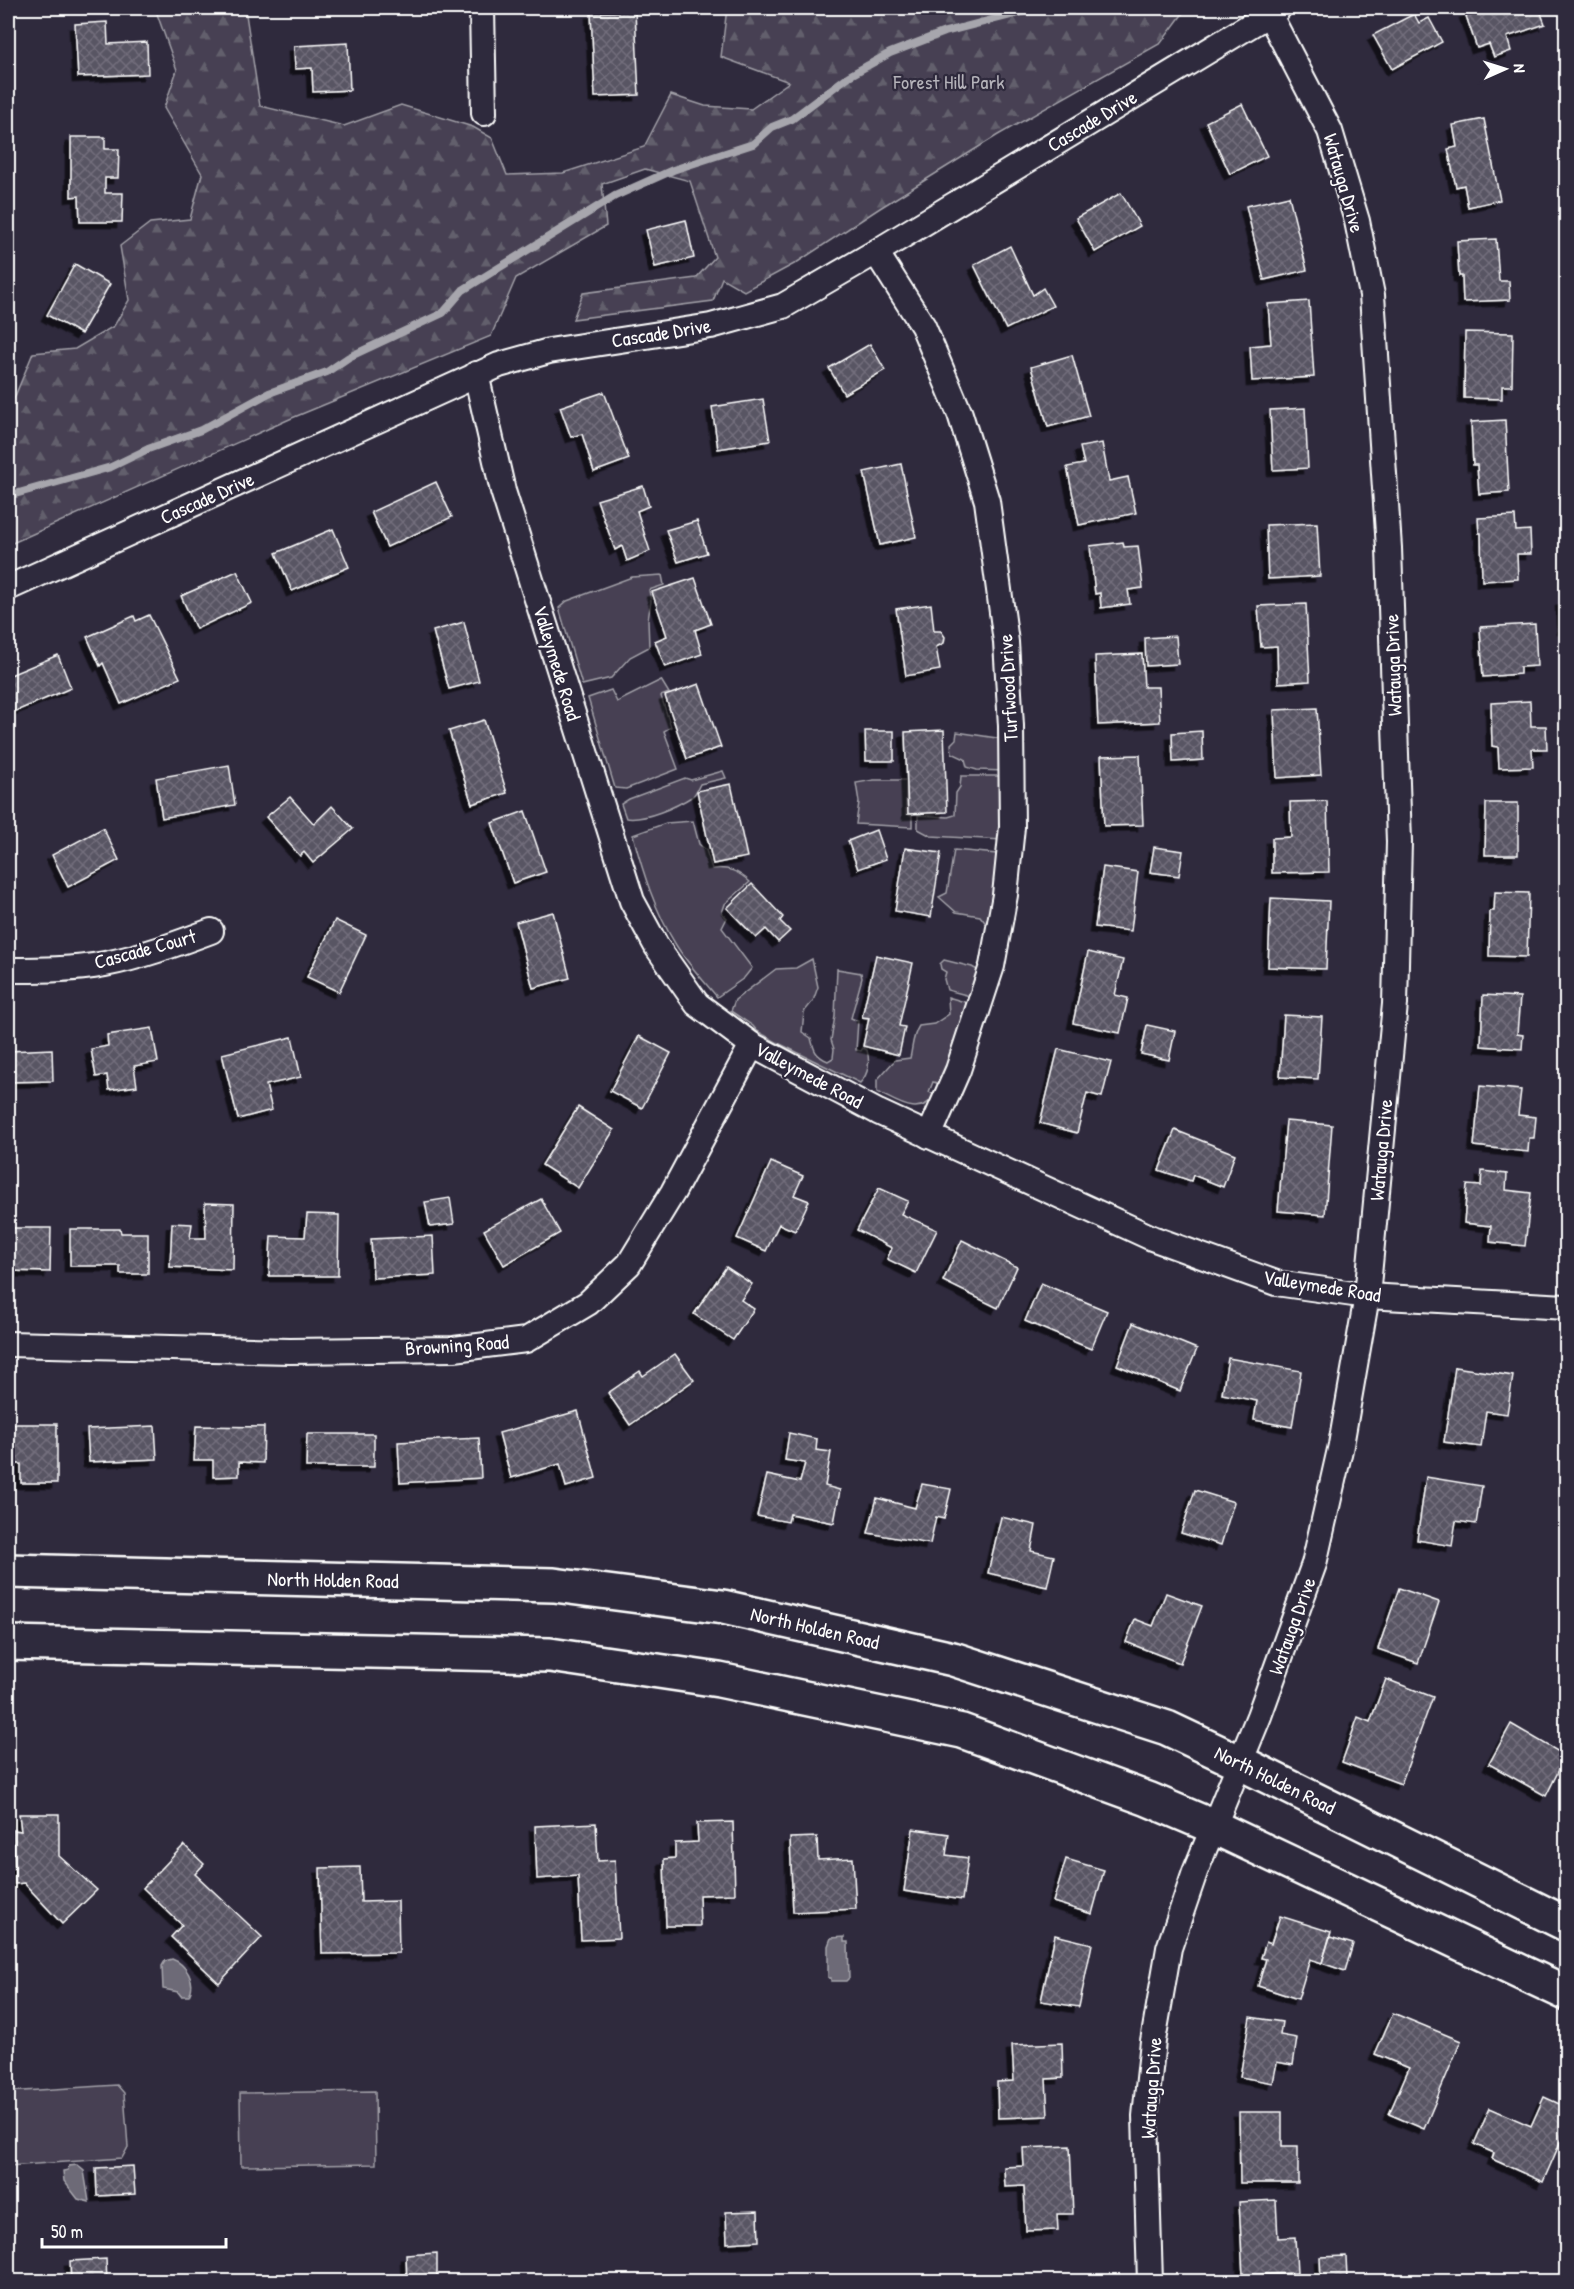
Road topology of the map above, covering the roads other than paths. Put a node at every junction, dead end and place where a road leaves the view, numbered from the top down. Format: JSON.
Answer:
{"nodes":[{"id":1,"x":482,"y":8,"type":"edge"},
{"id":2,"x":1271,"y":10,"type":"edge"},
{"id":3,"x":484,"y":113,"type":"dead end"},
{"id":4,"x":876,"y":252,"type":"junction"},
{"id":5,"x":476,"y":374,"type":"junction"},
{"id":6,"x":8,"y":588,"type":"edge"},
{"id":7,"x":211,"y":931,"type":"dead end"},
{"id":8,"x":8,"y":970,"type":"edge"},
{"id":9,"x":752,"y":1045,"type":"junction"},
{"id":10,"x":929,"y":1136,"type":"junction"},
{"id":11,"x":1367,"y":1296,"type":"junction"},
{"id":12,"x":1566,"y":1306,"type":"edge"},
{"id":13,"x":8,"y":1344,"type":"edge"},
{"id":14,"x":8,"y":1571,"type":"edge"},
{"id":15,"x":8,"y":1643,"type":"edge"},
{"id":16,"x":1241,"y":1763,"type":"junction"},
{"id":17,"x":1214,"y":1827,"type":"junction"},
{"id":18,"x":1566,"y":1924,"type":"edge"},
{"id":19,"x":1566,"y":1993,"type":"edge"},
{"id":20,"x":1150,"y":2282,"type":"edge"}],
"edges":[{"from":1,"to":3,"type":"street"},
{"from":2,"to":4,"type":"street","name":"Cascade Drive"},
{"from":2,"to":11,"type":"street","name":"Watauga Drive"},
{"from":4,"to":5,"type":"street","name":"Cascade Drive"},
{"from":4,"to":10,"type":"street","name":"Turfwood Drive"},
{"from":5,"to":6,"type":"street","name":"Cascade Drive"},
{"from":5,"to":9,"type":"street","name":"Valleymede Road"},
{"from":7,"to":8,"type":"street","name":"Cascade Court"},
{"from":9,"to":10,"type":"street","name":"Valleymede Road"},
{"from":9,"to":13,"type":"street","name":"Browning Road"},
{"from":10,"to":11,"type":"street","name":"Valleymede Road"},
{"from":11,"to":12,"type":"street","name":"Valleymede Road"},
{"from":11,"to":16,"type":"street","name":"Watauga Drive"},
{"from":14,"to":16,"type":"main road","name":"North Holden Road"},
{"from":15,"to":17,"type":"main road"},
{"from":16,"to":17,"type":"street","name":"Watauga Drive"},
{"from":16,"to":18,"type":"main road","name":"North Holden Road"},
{"from":17,"to":19,"type":"main road"},
{"from":17,"to":20,"type":"street","name":"Watauga Drive"}]}
